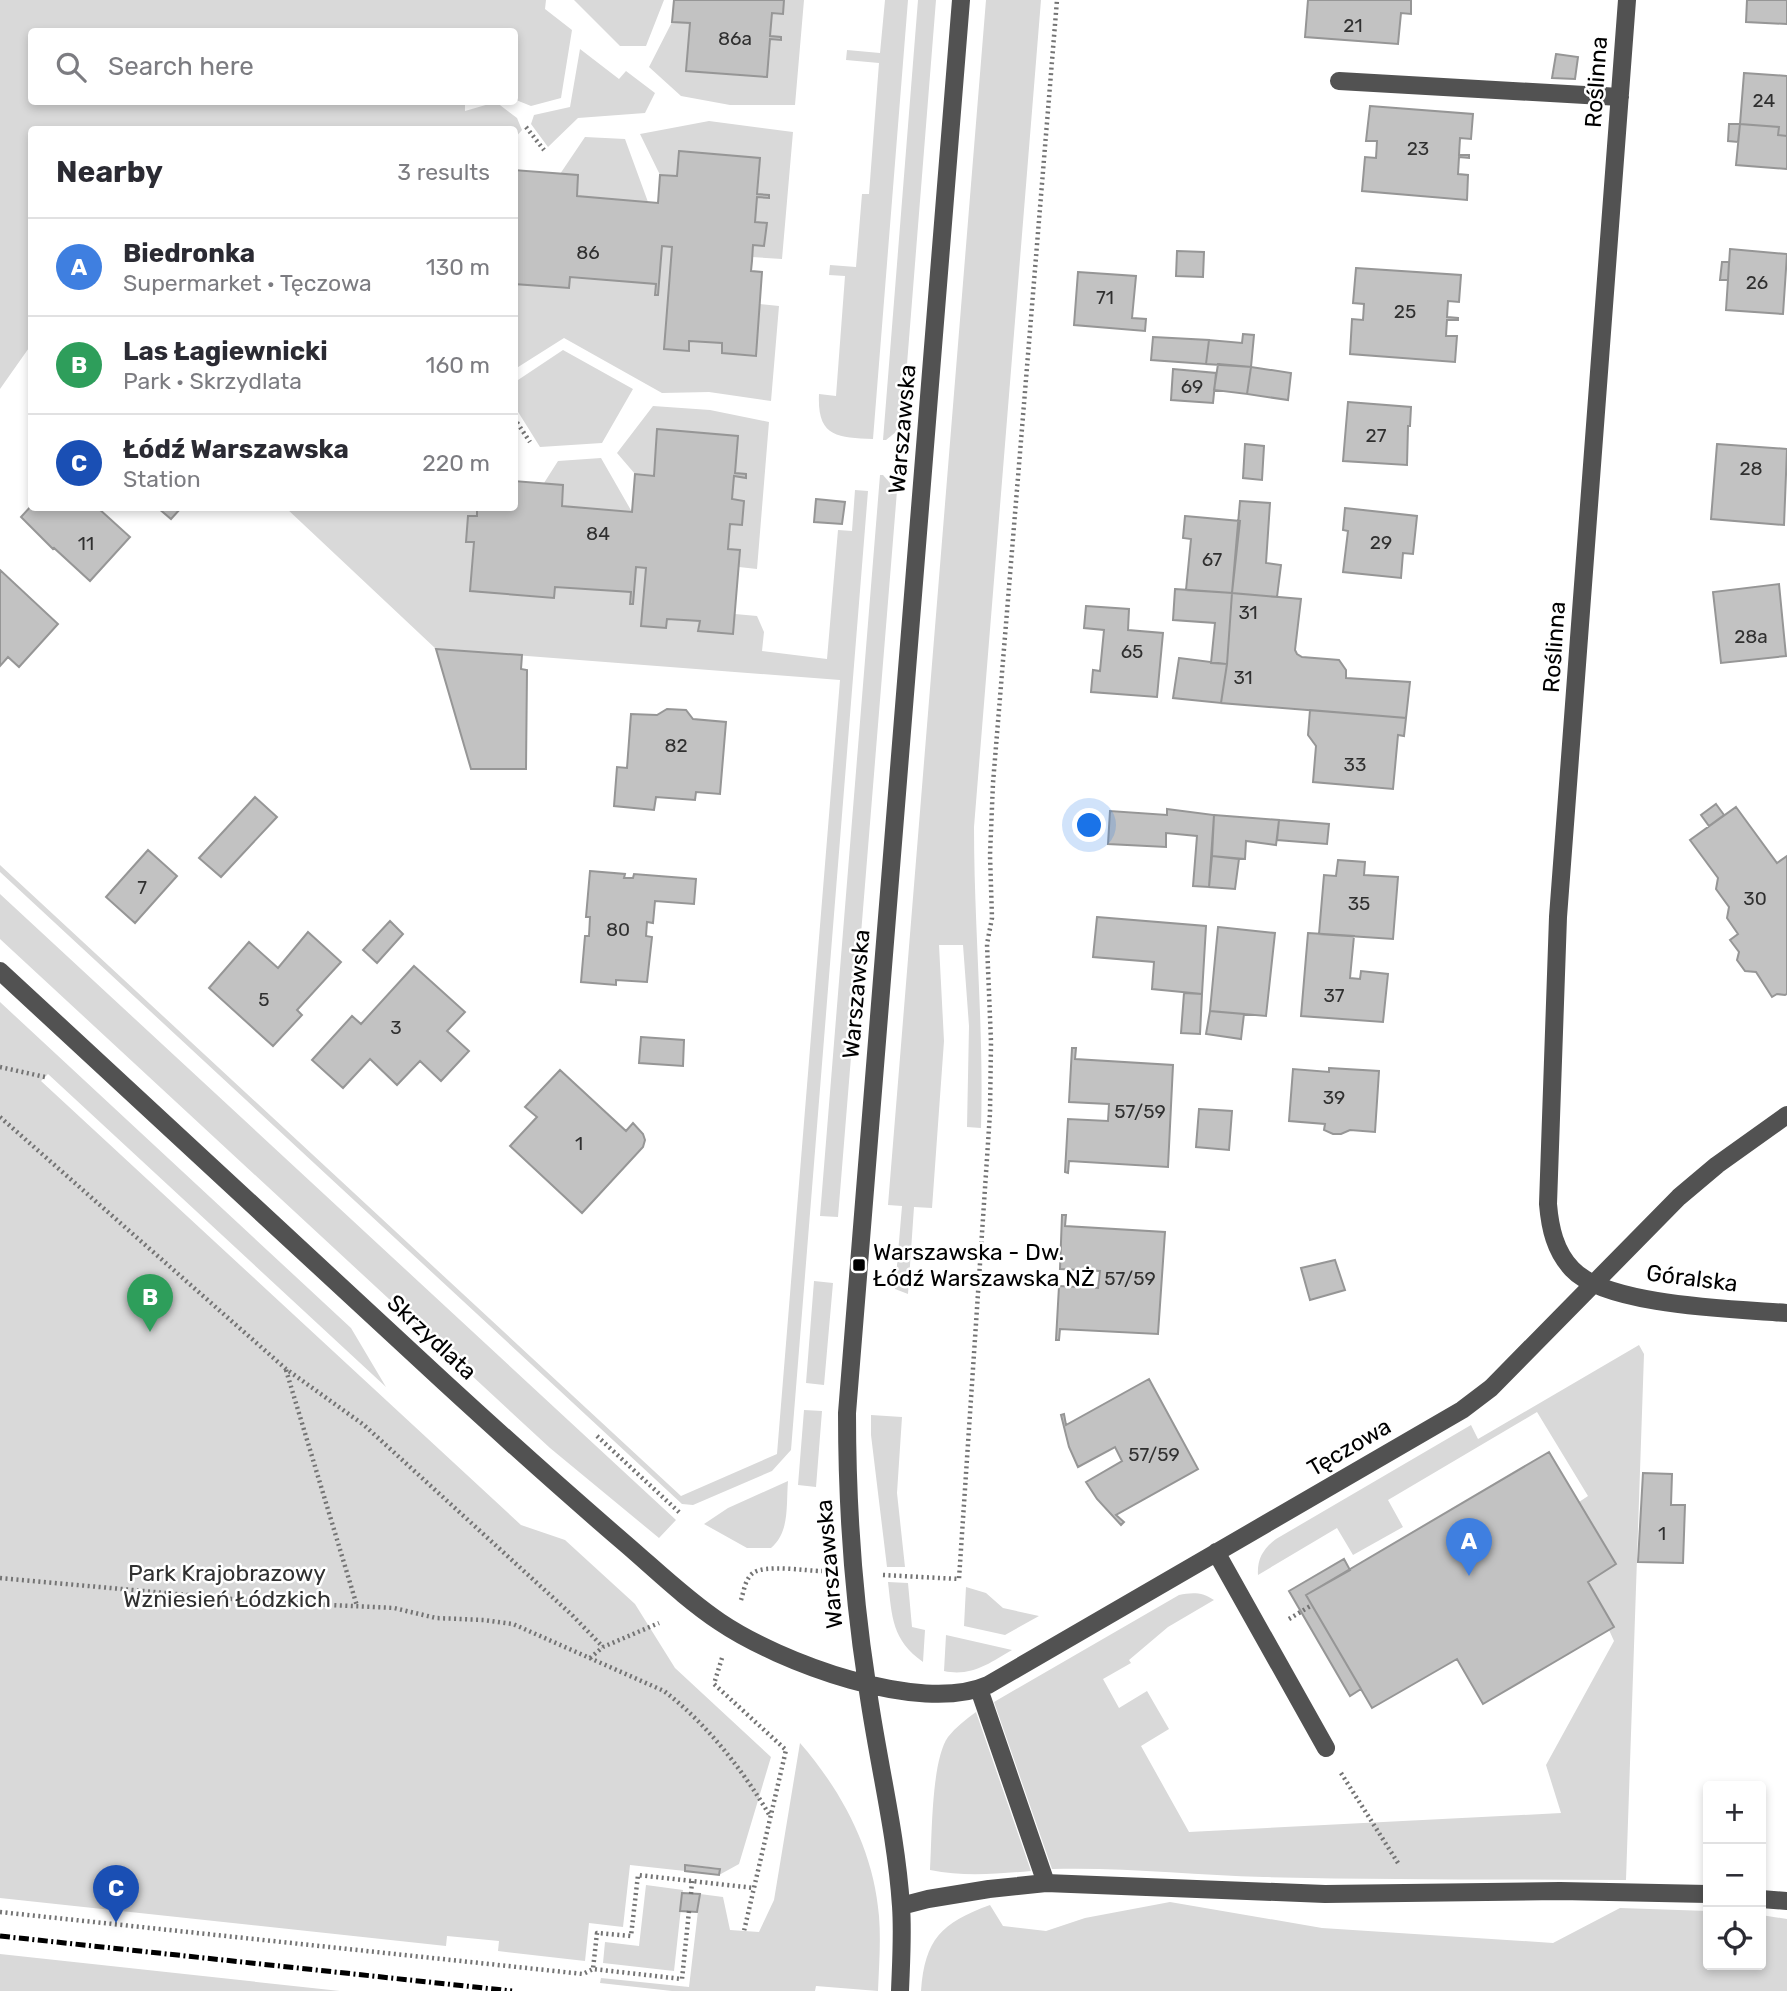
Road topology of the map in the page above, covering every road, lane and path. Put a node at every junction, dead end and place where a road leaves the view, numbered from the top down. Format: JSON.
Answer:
{"nodes":[{"id":1,"x":961,"y":0,"type":"edge"},
{"id":2,"x":1057,"y":0,"type":"edge"},
{"id":3,"x":1627,"y":0,"type":"edge"},
{"id":4,"x":1339,"y":81,"type":"dead end"},
{"id":5,"x":1620,"y":97,"type":"junction"},
{"id":6,"x":526,"y":127,"type":"dead end"},
{"id":7,"x":544,"y":150,"type":"dead end"},
{"id":8,"x":518,"y":424,"type":"edge"},
{"id":9,"x":530,"y":442,"type":"dead end"},
{"id":10,"x":0,"y":971,"type":"edge"},
{"id":11,"x":0,"y":1067,"type":"edge"},
{"id":12,"x":45,"y":1077,"type":"dead end"},
{"id":13,"x":1787,"y":1115,"type":"edge"},
{"id":14,"x":0,"y":1118,"type":"edge"},
{"id":15,"x":1592,"y":1283,"type":"junction"},
{"id":16,"x":1787,"y":1313,"type":"edge"},
{"id":17,"x":286,"y":1369,"type":"junction"},
{"id":18,"x":597,"y":1436,"type":"dead end"},
{"id":19,"x":681,"y":1514,"type":"dead end"},
{"id":20,"x":1216,"y":1552,"type":"junction"},
{"id":21,"x":781,"y":1569,"type":"dead end"},
{"id":22,"x":888,"y":1575,"type":"dead end"},
{"id":23,"x":0,"y":1578,"type":"edge"},
{"id":24,"x":747,"y":1580,"type":"dead end"},
{"id":25,"x":357,"y":1606,"type":"junction"},
{"id":26,"x":659,"y":1623,"type":"dead end"},
{"id":27,"x":603,"y":1647,"type":"junction"},
{"id":28,"x":589,"y":1658,"type":"junction"},
{"id":29,"x":719,"y":1668,"type":"dead end"},
{"id":30,"x":866,"y":1684,"type":"junction"},
{"id":31,"x":979,"y":1689,"type":"junction"},
{"id":32,"x":1326,"y":1748,"type":"joint"},
{"id":33,"x":771,"y":1817,"type":"junction"},
{"id":34,"x":692,"y":1881,"type":"junction"},
{"id":35,"x":1046,"y":1882,"type":"junction"},
{"id":36,"x":754,"y":1888,"type":"junction"},
{"id":37,"x":1417,"y":1893,"type":"junction"},
{"id":38,"x":691,"y":1894,"type":"dead end"},
{"id":39,"x":1703,"y":1894,"type":"edge"},
{"id":40,"x":1766,"y":1899,"type":"edge"},
{"id":41,"x":1787,"y":1901,"type":"edge"},
{"id":42,"x":901,"y":1906,"type":"junction"},
{"id":43,"x":689,"y":1911,"type":"dead end"},
{"id":44,"x":0,"y":1912,"type":"edge"},
{"id":45,"x":744,"y":1931,"type":"dead end"},
{"id":46,"x":593,"y":1969,"type":"junction"},
{"id":47,"x":900,"y":1991,"type":"edge"}],
"edges":[{"from":1,"to":30,"type":"street","name":"Warszawska"},
{"from":2,"to":22,"type":"path"},
{"from":3,"to":5,"type":"street","name":"Roślinna"},
{"from":4,"to":5,"type":"street"},
{"from":5,"to":15,"type":"street","name":"Roślinna"},
{"from":6,"to":7,"type":"path"},
{"from":8,"to":9,"type":"path"},
{"from":10,"to":30,"type":"street","name":"Skrzydlata"},
{"from":11,"to":12,"type":"path"},
{"from":13,"to":15,"type":"street","name":"Tęczowa"},
{"from":14,"to":17,"type":"path"},
{"from":15,"to":16,"type":"street","name":"Góralska"},
{"from":15,"to":20,"type":"street","name":"Tęczowa"},
{"from":17,"to":25,"type":"path"},
{"from":17,"to":27,"type":"path"},
{"from":18,"to":19,"type":"path"},
{"from":20,"to":31,"type":"street","name":"Tęczowa"},
{"from":20,"to":32,"type":"street"},
{"from":21,"to":24,"type":"path"},
{"from":23,"to":25,"type":"path"},
{"from":25,"to":28,"type":"path"},
{"from":26,"to":27,"type":"path"},
{"from":27,"to":28,"type":"path"},
{"from":28,"to":33,"type":"path"},
{"from":29,"to":33,"type":"path"},
{"from":30,"to":31,"type":"street","name":"Tęczowa"},
{"from":30,"to":42,"type":"street","name":"Warszawska"},
{"from":31,"to":35,"type":"street"},
{"from":32,"to":37,"type":"path"},
{"from":33,"to":36,"type":"path"},
{"from":34,"to":36,"type":"path"},
{"from":34,"to":38,"type":"path"},
{"from":34,"to":46,"type":"path"},
{"from":35,"to":37,"type":"street"},
{"from":35,"to":42,"type":"street"},
{"from":36,"to":45,"type":"path"},
{"from":37,"to":39,"type":"street"},
{"from":40,"to":41,"type":"street"},
{"from":42,"to":47,"type":"street","name":"Warszawska"},
{"from":43,"to":46,"type":"path"},
{"from":44,"to":46,"type":"path"}]}
